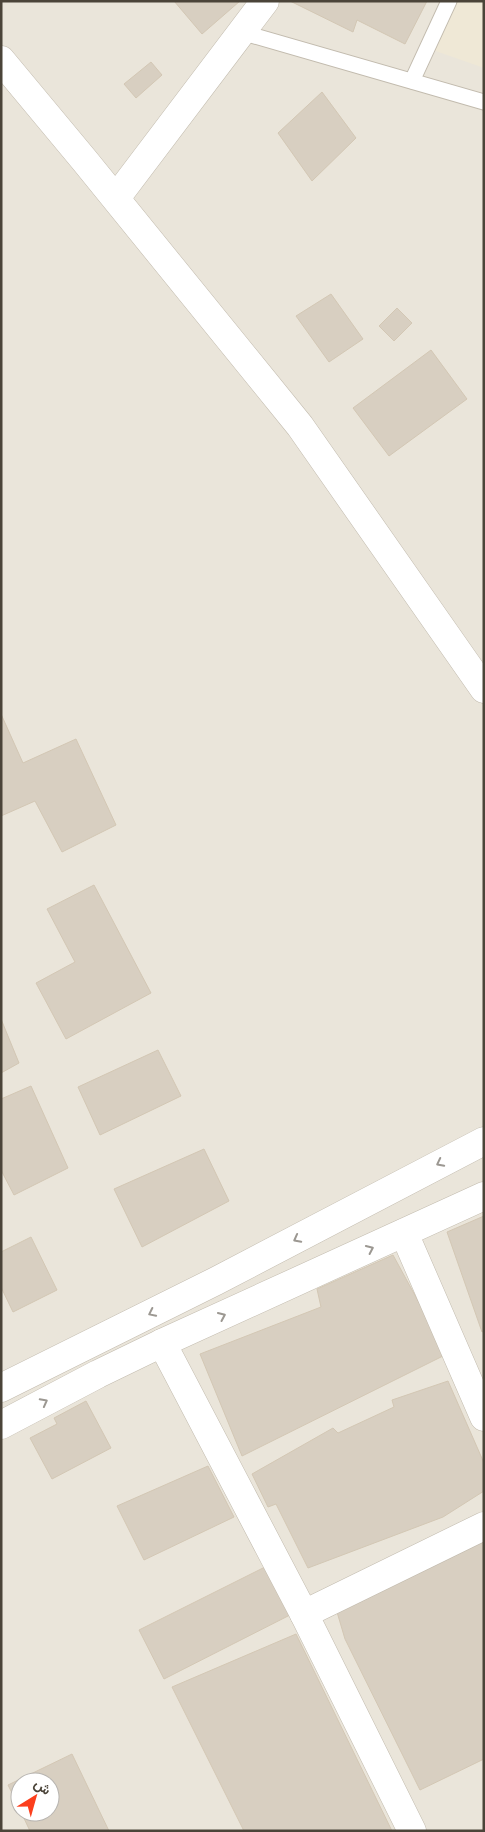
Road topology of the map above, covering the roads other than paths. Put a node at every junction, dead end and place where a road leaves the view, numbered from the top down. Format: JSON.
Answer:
{"nodes":[{"id":1,"x":265,"y":1,"type":"edge"},
{"id":2,"x":449,"y":1,"type":"edge"},
{"id":3,"x":241,"y":32,"type":"junction"},
{"id":4,"x":1,"y":60,"type":"edge"},
{"id":5,"x":412,"y":82,"type":"junction"},
{"id":6,"x":484,"y":102,"type":"edge"},
{"id":7,"x":116,"y":198,"type":"junction"},
{"id":8,"x":484,"y":689,"type":"edge"},
{"id":9,"x":484,"y":1141,"type":"edge"},
{"id":10,"x":484,"y":1196,"type":"edge"},
{"id":11,"x":404,"y":1233,"type":"junction"},
{"id":12,"x":162,"y":1344,"type":"junction"},
{"id":13,"x":1,"y":1388,"type":"edge"},
{"id":14,"x":484,"y":1417,"type":"edge"},
{"id":15,"x":1,"y":1425,"type":"edge"},
{"id":16,"x":484,"y":1526,"type":"edge"},
{"id":17,"x":304,"y":1614,"type":"junction"},
{"id":18,"x":412,"y":1831,"type":"edge"}],
"edges":[{"from":1,"to":3,"type":"street"},
{"from":2,"to":5,"type":"lane"},
{"from":3,"to":5,"type":"lane"},
{"from":3,"to":7,"type":"street"},
{"from":4,"to":7,"type":"street"},
{"from":5,"to":6,"type":"lane"},
{"from":7,"to":8,"type":"street"},
{"from":9,"to":13,"type":"street","one_way":true},
{"from":10,"to":11,"type":"street"},
{"from":12,"to":11,"type":"street","one_way":true},
{"from":11,"to":14,"type":"street"},
{"from":15,"to":12,"type":"street","one_way":true},
{"from":12,"to":17,"type":"street"},
{"from":16,"to":17,"type":"street"},
{"from":17,"to":18,"type":"street"}]}
